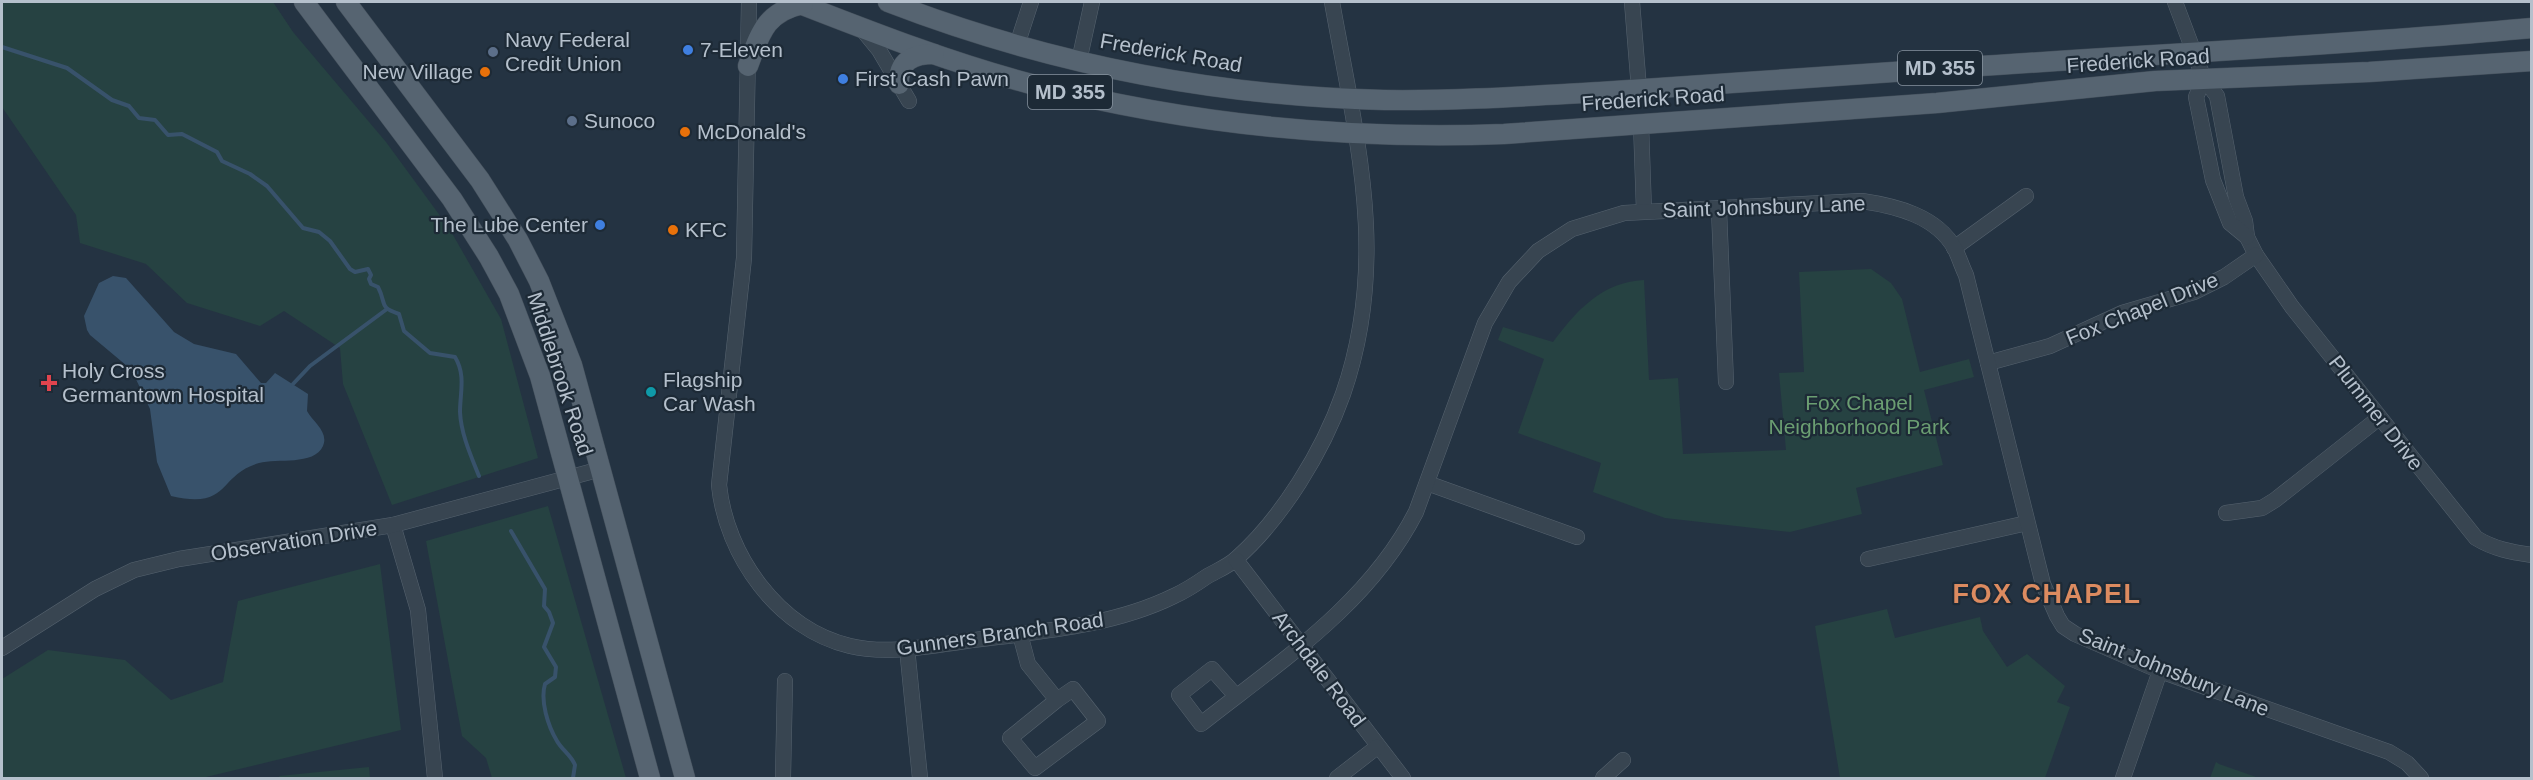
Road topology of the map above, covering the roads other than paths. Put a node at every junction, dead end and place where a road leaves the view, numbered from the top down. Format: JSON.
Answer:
{"nodes":[{"id":1,"x":304,"y":2,"type":"edge"},
{"id":2,"x":346,"y":2,"type":"edge"},
{"id":3,"x":749,"y":2,"type":"edge"},
{"id":4,"x":888,"y":2,"type":"edge"},
{"id":5,"x":1031,"y":2,"type":"edge"},
{"id":6,"x":1092,"y":2,"type":"edge"},
{"id":7,"x":1332,"y":2,"type":"edge"},
{"id":8,"x":1632,"y":2,"type":"edge"},
{"id":9,"x":2175,"y":2,"type":"edge"},
{"id":10,"x":799,"y":3,"type":"edge"},
{"id":11,"x":856,"y":24,"type":"junction"},
{"id":12,"x":2532,"y":28,"type":"edge"},
{"id":13,"x":1017,"y":45,"type":"junction"},
{"id":14,"x":938,"y":54,"type":"junction"},
{"id":15,"x":2194,"y":54,"type":"junction"},
{"id":16,"x":1079,"y":61,"type":"junction"},
{"id":17,"x":2532,"y":61,"type":"edge"},
{"id":18,"x":748,"y":66,"type":"junction"},
{"id":19,"x":2204,"y":79,"type":"junction"},
{"id":20,"x":1639,"y":89,"type":"junction"},
{"id":21,"x":904,"y":92,"type":"joint"},
{"id":22,"x":1349,"y":98,"type":"junction"},
{"id":23,"x":1641,"y":124,"type":"junction"},
{"id":24,"x":1356,"y":134,"type":"junction"},
{"id":25,"x":2026,"y":196,"type":"dead end"},
{"id":26,"x":1719,"y":210,"type":"junction"},
{"id":27,"x":1644,"y":212,"type":"junction"},
{"id":28,"x":1954,"y":248,"type":"junction"},
{"id":29,"x":2256,"y":255,"type":"junction"},
{"id":30,"x":1988,"y":363,"type":"junction"},
{"id":31,"x":1726,"y":382,"type":"dead end"},
{"id":32,"x":2379,"y":418,"type":"junction"},
{"id":33,"x":601,"y":469,"type":"junction"},
{"id":34,"x":569,"y":478,"type":"junction"},
{"id":35,"x":1427,"y":483,"type":"junction"},
{"id":36,"x":2226,"y":513,"type":"dead end"},
{"id":37,"x":2027,"y":524,"type":"junction"},
{"id":38,"x":393,"y":525,"type":"junction"},
{"id":39,"x":1577,"y":537,"type":"dead end"},
{"id":40,"x":2532,"y":555,"type":"edge"},
{"id":41,"x":1869,"y":559,"type":"dead end"},
{"id":42,"x":1236,"y":560,"type":"junction"},
{"id":43,"x":1020,"y":634,"type":"junction"},
{"id":44,"x":1301,"y":646,"type":"junction"},
{"id":45,"x":2,"y":648,"type":"edge"},
{"id":46,"x":907,"y":648,"type":"junction"},
{"id":47,"x":2160,"y":671,"type":"junction"},
{"id":48,"x":785,"y":681,"type":"dead end"},
{"id":49,"x":1236,"y":696,"type":"dead end"},
{"id":50,"x":1057,"y":700,"type":"junction"},
{"id":51,"x":1377,"y":747,"type":"junction"},
{"id":52,"x":1623,"y":760,"type":"dead end"},
{"id":53,"x":435,"y":778,"type":"edge"},
{"id":54,"x":650,"y":778,"type":"edge"},
{"id":55,"x":685,"y":778,"type":"edge"},
{"id":56,"x":783,"y":778,"type":"edge"},
{"id":57,"x":920,"y":778,"type":"edge"},
{"id":58,"x":1337,"y":778,"type":"edge"},
{"id":59,"x":1403,"y":778,"type":"edge"},
{"id":60,"x":1603,"y":778,"type":"edge"},
{"id":61,"x":2123,"y":778,"type":"edge"},
{"id":62,"x":2421,"y":778,"type":"edge"}],
"edges":[{"from":1,"to":34,"type":"main road","name":"Middlebrook Road"},
{"from":2,"to":33,"type":"main road","name":"Middlebrook Road"},
{"from":3,"to":18,"type":"street","name":"Gunners Branch Road"},
{"from":4,"to":13,"type":"main road","name":"Frederick Road","number":"MD 355"},
{"from":5,"to":13,"type":"street"},
{"from":6,"to":16,"type":"street"},
{"from":7,"to":22,"type":"street","name":"Gunners Branch Road"},
{"from":8,"to":20,"type":"street"},
{"from":9,"to":15,"type":"street"},
{"from":10,"to":11,"type":"main road","name":"Frederick Road","number":"MD 355"},
{"from":10,"to":18,"type":"main road"},
{"from":11,"to":14,"type":"main road","name":"Frederick Road","number":"MD 355"},
{"from":11,"to":21,"type":"street"},
{"from":12,"to":15,"type":"main road","name":"Frederick Road","number":"MD 355"},
{"from":13,"to":16,"type":"main road","name":"Frederick Road","number":"MD 355"},
{"from":14,"to":21,"type":"main road"},
{"from":14,"to":24,"type":"main road","name":"Frederick Road","number":"MD 355"},
{"from":15,"to":19,"type":"street"},
{"from":15,"to":20,"type":"main road","name":"Frederick Road","number":"MD 355"},
{"from":16,"to":22,"type":"main road","name":"Frederick Road","number":"MD 355"},
{"from":17,"to":19,"type":"main road","name":"Frederick Road","number":"MD 355"},
{"from":18,"to":46,"type":"street","name":"Gunners Branch Road"},
{"from":19,"to":23,"type":"main road","name":"Frederick Road","number":"MD 355"},
{"from":19,"to":29,"type":"street","name":"Plummer Drive"},
{"from":20,"to":22,"type":"main road","name":"Frederick Road","number":"MD 355"},
{"from":22,"to":24,"type":"street","name":"Gunners Branch Road"},
{"from":23,"to":24,"type":"main road","name":"Frederick Road","number":"MD 355"},
{"from":23,"to":27,"type":"street"},
{"from":24,"to":42,"type":"street","name":"Gunners Branch Road"},
{"from":25,"to":28,"type":"street"},
{"from":26,"to":27,"type":"street","name":"Saint Johnsbury Lane"},
{"from":26,"to":28,"type":"street","name":"Saint Johnsbury Lane"},
{"from":26,"to":31,"type":"street"},
{"from":27,"to":35,"type":"street","name":"Saint Johnsbury Lane"},
{"from":28,"to":30,"type":"street","name":"Saint Johnsbury Lane"},
{"from":29,"to":30,"type":"street","name":"Fox Chapel Drive"},
{"from":29,"to":32,"type":"street","name":"Plummer Drive"},
{"from":30,"to":37,"type":"street","name":"Saint Johnsbury Lane"},
{"from":32,"to":36,"type":"street"},
{"from":32,"to":40,"type":"street","name":"Plummer Drive"},
{"from":33,"to":34,"type":"street","name":"Observation Drive"},
{"from":33,"to":55,"type":"main road","name":"Middlebrook Road"},
{"from":34,"to":38,"type":"street","name":"Observation Drive"},
{"from":34,"to":54,"type":"main road","name":"Middlebrook Road"},
{"from":35,"to":39,"type":"street"},
{"from":35,"to":44,"type":"street","name":"Saint Johnsbury Lane"},
{"from":37,"to":41,"type":"street"},
{"from":37,"to":47,"type":"street","name":"Saint Johnsbury Lane"},
{"from":38,"to":45,"type":"street","name":"Observation Drive"},
{"from":38,"to":53,"type":"street"},
{"from":42,"to":43,"type":"street","name":"Gunners Branch Road"},
{"from":42,"to":44,"type":"street","name":"Archdale Road"},
{"from":43,"to":46,"type":"street","name":"Gunners Branch Road"},
{"from":43,"to":50,"type":"street"},
{"from":44,"to":49,"type":"street","name":"Saint Johnsbury Lane"},
{"from":44,"to":51,"type":"street","name":"Archdale Road"},
{"from":46,"to":57,"type":"street"},
{"from":47,"to":61,"type":"street"},
{"from":47,"to":62,"type":"street","name":"Saint Johnsbury Lane"},
{"from":48,"to":56,"type":"street"},
{"from":50,"to":50,"type":"street"},
{"from":51,"to":58,"type":"street"},
{"from":51,"to":59,"type":"street","name":"Archdale Road"},
{"from":52,"to":60,"type":"street"}]}
